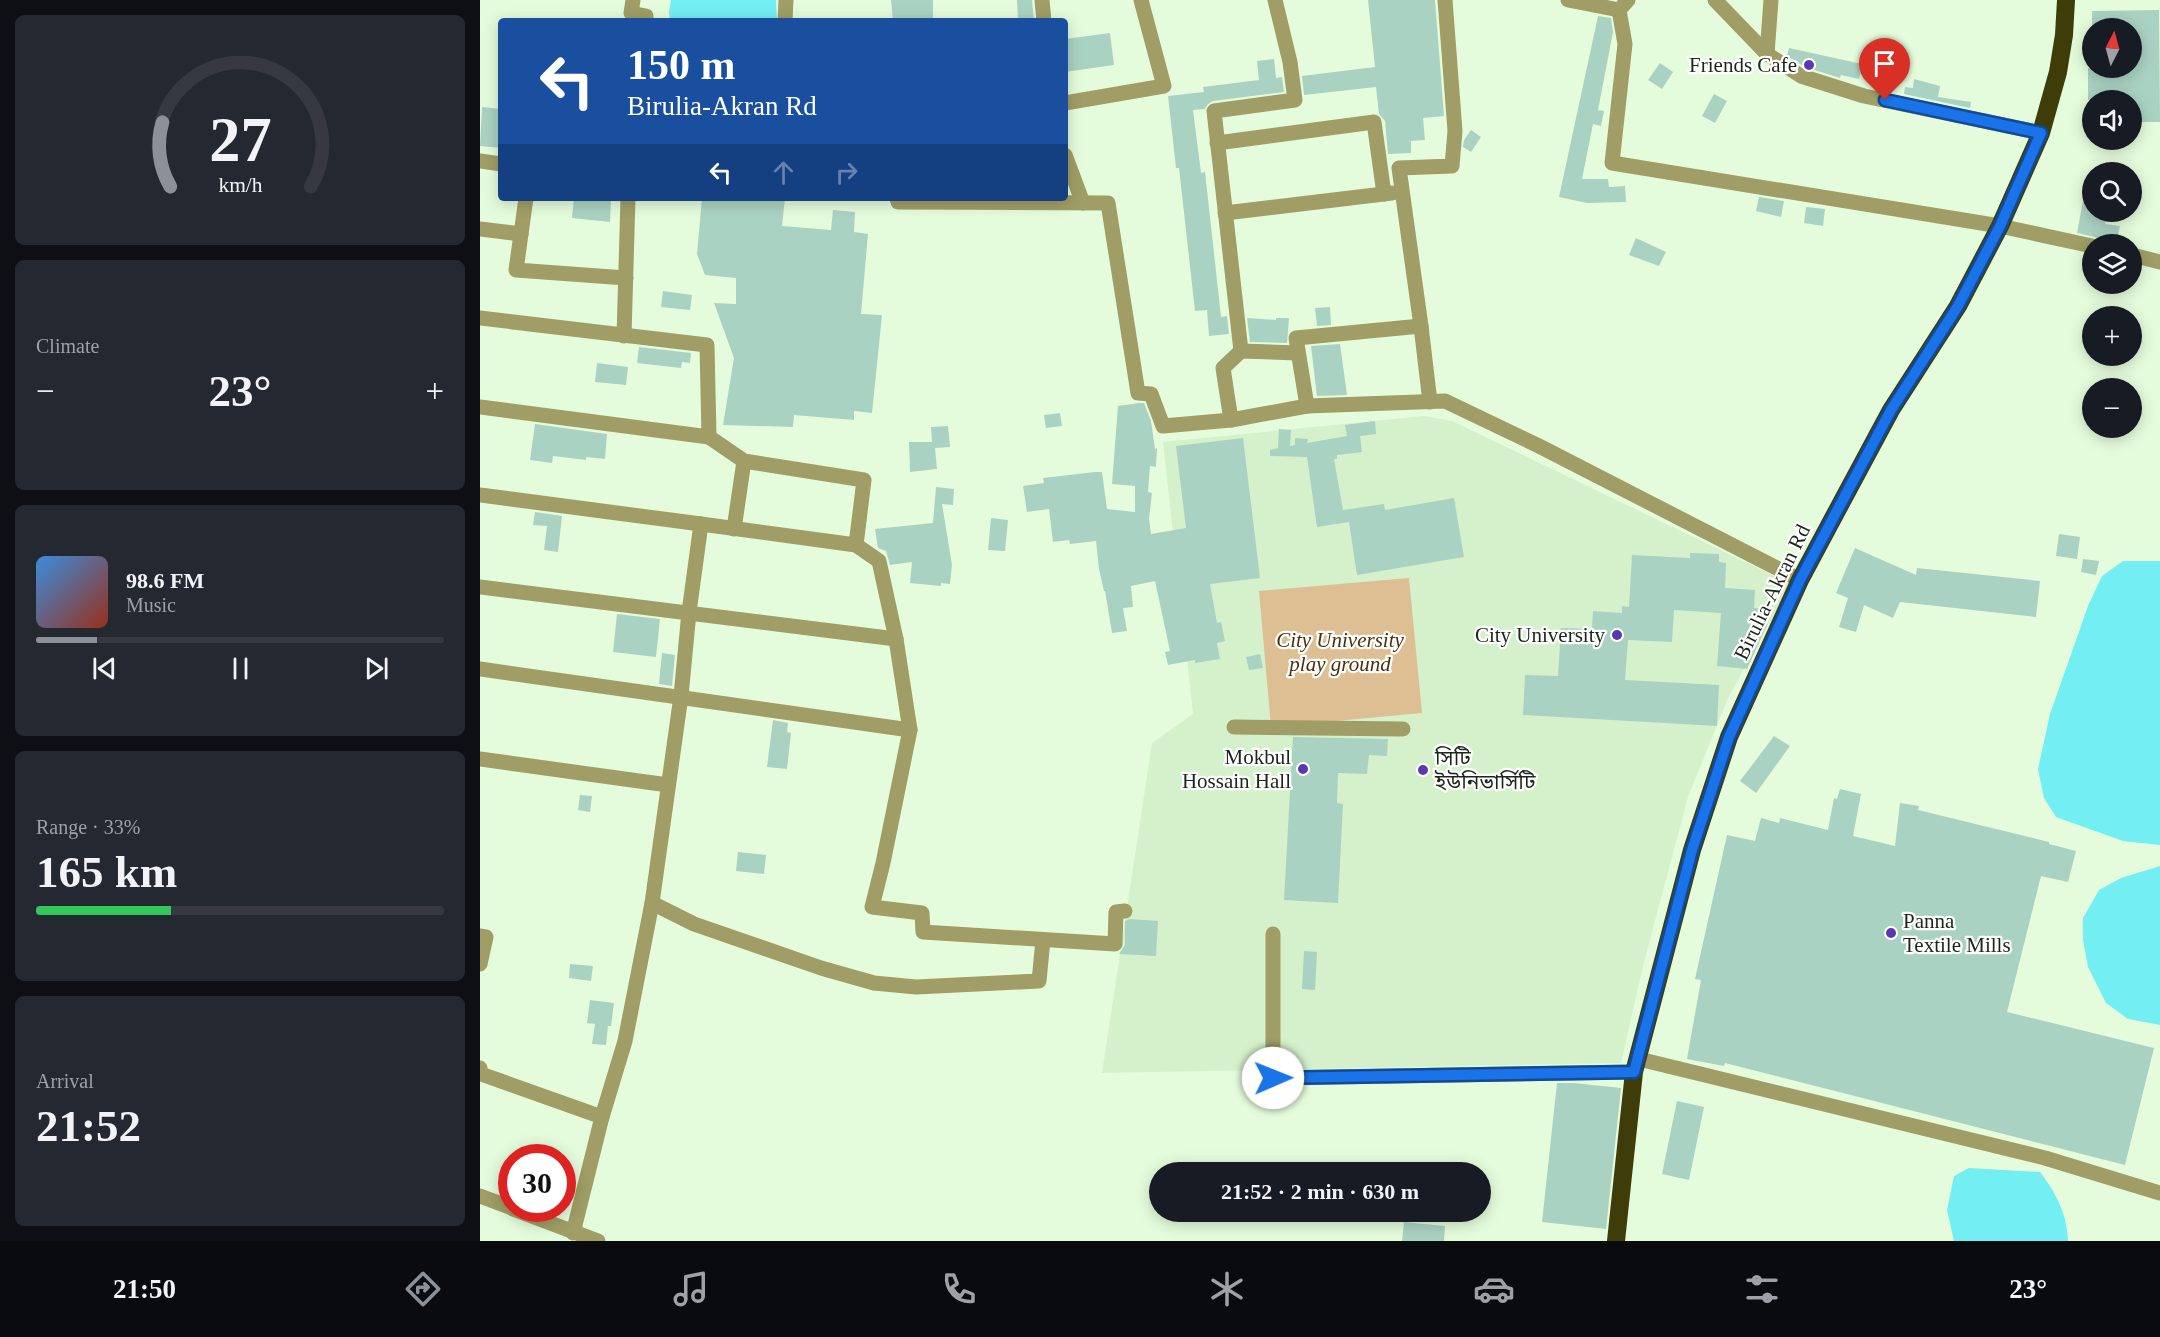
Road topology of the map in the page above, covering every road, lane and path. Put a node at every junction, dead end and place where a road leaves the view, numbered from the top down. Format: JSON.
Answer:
{"nodes":[{"id":1,"x":633,"y":0,"type":"edge"},
{"id":2,"x":786,"y":0,"type":"edge"},
{"id":3,"x":1042,"y":0,"type":"edge"},
{"id":4,"x":1141,"y":0,"type":"edge"},
{"id":5,"x":1275,"y":0,"type":"edge"},
{"id":6,"x":1445,"y":0,"type":"edge"},
{"id":7,"x":1568,"y":0,"type":"edge"},
{"id":8,"x":1715,"y":0,"type":"edge"},
{"id":9,"x":1771,"y":0,"type":"edge"},
{"id":10,"x":2066,"y":0,"type":"edge"},
{"id":11,"x":1624,"y":5,"type":"edge"},
{"id":12,"x":646,"y":18,"type":"edge"},
{"id":13,"x":785,"y":18,"type":"edge"},
{"id":14,"x":1044,"y":18,"type":"edge"},
{"id":15,"x":1767,"y":54,"type":"junction"},
{"id":16,"x":1068,"y":102,"type":"edge"},
{"id":17,"x":2041,"y":133,"type":"junction"},
{"id":18,"x":1217,"y":143,"type":"junction"},
{"id":19,"x":480,"y":162,"type":"edge"},
{"id":20,"x":1068,"y":162,"type":"edge"},
{"id":21,"x":498,"y":164,"type":"edge"},
{"id":22,"x":1402,"y":192,"type":"junction"},
{"id":23,"x":1384,"y":194,"type":"junction"},
{"id":24,"x":526,"y":201,"type":"edge"},
{"id":25,"x":628,"y":201,"type":"edge"},
{"id":26,"x":898,"y":201,"type":"edge"},
{"id":27,"x":1083,"y":203,"type":"junction"},
{"id":28,"x":1225,"y":213,"type":"junction"},
{"id":29,"x":2000,"y":226,"type":"junction"},
{"id":30,"x":480,"y":229,"type":"edge"},
{"id":31,"x":521,"y":234,"type":"junction"},
{"id":32,"x":2082,"y":244,"type":"edge"},
{"id":33,"x":2142,"y":258,"type":"edge"},
{"id":34,"x":2160,"y":262,"type":"edge"},
{"id":35,"x":626,"y":278,"type":"junction"},
{"id":36,"x":480,"y":318,"type":"edge"},
{"id":37,"x":1421,"y":326,"type":"junction"},
{"id":38,"x":624,"y":336,"type":"junction"},
{"id":39,"x":1240,"y":351,"type":"junction"},
{"id":40,"x":1297,"y":353,"type":"junction"},
{"id":41,"x":1430,"y":402,"type":"junction"},
{"id":42,"x":1307,"y":406,"type":"junction"},
{"id":43,"x":480,"y":407,"type":"edge"},
{"id":44,"x":1231,"y":420,"type":"junction"},
{"id":45,"x":709,"y":437,"type":"junction"},
{"id":46,"x":744,"y":461,"type":"junction"},
{"id":47,"x":480,"y":495,"type":"edge"},
{"id":48,"x":701,"y":524,"type":"junction"},
{"id":49,"x":734,"y":529,"type":"junction"},
{"id":50,"x":856,"y":545,"type":"junction"},
{"id":51,"x":1800,"y":580,"type":"junction"},
{"id":52,"x":480,"y":587,"type":"edge"},
{"id":53,"x":689,"y":612,"type":"junction"},
{"id":54,"x":896,"y":639,"type":"junction"},
{"id":55,"x":480,"y":669,"type":"edge"},
{"id":56,"x":681,"y":696,"type":"junction"},
{"id":57,"x":1234,"y":727,"type":"dead end"},
{"id":58,"x":1403,"y":729,"type":"dead end"},
{"id":59,"x":910,"y":730,"type":"junction"},
{"id":60,"x":480,"y":759,"type":"edge"},
{"id":61,"x":669,"y":785,"type":"junction"},
{"id":62,"x":652,"y":903,"type":"junction"},
{"id":63,"x":1125,"y":911,"type":"dead end"},
{"id":64,"x":1273,"y":934,"type":"dead end"},
{"id":65,"x":480,"y":936,"type":"edge"},
{"id":66,"x":1043,"y":940,"type":"junction"},
{"id":67,"x":480,"y":964,"type":"edge"},
{"id":68,"x":1636,"y":1066,"type":"junction"},
{"id":69,"x":480,"y":1068,"type":"edge"},
{"id":70,"x":602,"y":1118,"type":"junction"},
{"id":71,"x":2160,"y":1194,"type":"edge"},
{"id":72,"x":480,"y":1196,"type":"edge"},
{"id":73,"x":498,"y":1203,"type":"edge"},
{"id":74,"x":545,"y":1222,"type":"edge"},
{"id":75,"x":573,"y":1233,"type":"junction"},
{"id":76,"x":597,"y":1241,"type":"edge"},
{"id":77,"x":1616,"y":1241,"type":"edge"}],
"edges":[{"from":1,"to":12,"type":"street"},
{"from":2,"to":13,"type":"street"},
{"from":3,"to":14,"type":"street"},
{"from":4,"to":16,"type":"street"},
{"from":5,"to":18,"type":"street"},
{"from":6,"to":22,"type":"street"},
{"from":7,"to":11,"type":"street"},
{"from":8,"to":15,"type":"street"},
{"from":9,"to":15,"type":"street"},
{"from":10,"to":17,"type":"highway","name":"Birulia-Akran Rd"},
{"from":11,"to":29,"type":"street"},
{"from":15,"to":17,"type":"street"},
{"from":17,"to":29,"type":"highway","name":"Birulia-Akran Rd"},
{"from":18,"to":23,"type":"street"},
{"from":18,"to":28,"type":"street"},
{"from":19,"to":21,"type":"street"},
{"from":20,"to":27,"type":"street"},
{"from":22,"to":23,"type":"street"},
{"from":22,"to":37,"type":"street"},
{"from":23,"to":28,"type":"street"},
{"from":24,"to":31,"type":"street"},
{"from":25,"to":35,"type":"street"},
{"from":26,"to":27,"type":"street"},
{"from":27,"to":44,"type":"street"},
{"from":28,"to":39,"type":"street"},
{"from":29,"to":32,"type":"street"},
{"from":29,"to":51,"type":"highway","name":"Birulia-Akran Rd"},
{"from":30,"to":31,"type":"street"},
{"from":31,"to":35,"type":"street"},
{"from":33,"to":34,"type":"street"},
{"from":35,"to":38,"type":"street"},
{"from":36,"to":38,"type":"street"},
{"from":37,"to":40,"type":"street"},
{"from":37,"to":41,"type":"street"},
{"from":38,"to":45,"type":"street"},
{"from":39,"to":40,"type":"street"},
{"from":39,"to":44,"type":"street"},
{"from":40,"to":42,"type":"street"},
{"from":41,"to":42,"type":"street"},
{"from":41,"to":51,"type":"street"},
{"from":42,"to":44,"type":"street"},
{"from":43,"to":45,"type":"street"},
{"from":45,"to":46,"type":"street"},
{"from":46,"to":49,"type":"street"},
{"from":46,"to":50,"type":"street"},
{"from":47,"to":48,"type":"street"},
{"from":48,"to":49,"type":"street"},
{"from":48,"to":53,"type":"street"},
{"from":49,"to":50,"type":"street"},
{"from":50,"to":54,"type":"street"},
{"from":51,"to":68,"type":"highway","name":"Birulia-Akran Rd"},
{"from":52,"to":53,"type":"street"},
{"from":53,"to":54,"type":"street"},
{"from":53,"to":56,"type":"street"},
{"from":54,"to":59,"type":"street"},
{"from":55,"to":56,"type":"street"},
{"from":56,"to":59,"type":"street"},
{"from":56,"to":61,"type":"street"},
{"from":57,"to":58,"type":"street"},
{"from":59,"to":66,"type":"street"},
{"from":60,"to":61,"type":"street"},
{"from":61,"to":62,"type":"street"},
{"from":62,"to":66,"type":"street"},
{"from":62,"to":70,"type":"street"},
{"from":63,"to":66,"type":"street"},
{"from":64,"to":68,"type":"street"},
{"from":65,"to":67,"type":"street"},
{"from":68,"to":71,"type":"street"},
{"from":68,"to":77,"type":"highway","name":"Birulia-Akran Rd"},
{"from":69,"to":70,"type":"street"},
{"from":70,"to":75,"type":"street"},
{"from":72,"to":73,"type":"street"},
{"from":74,"to":75,"type":"street"},
{"from":75,"to":76,"type":"street"}]}
